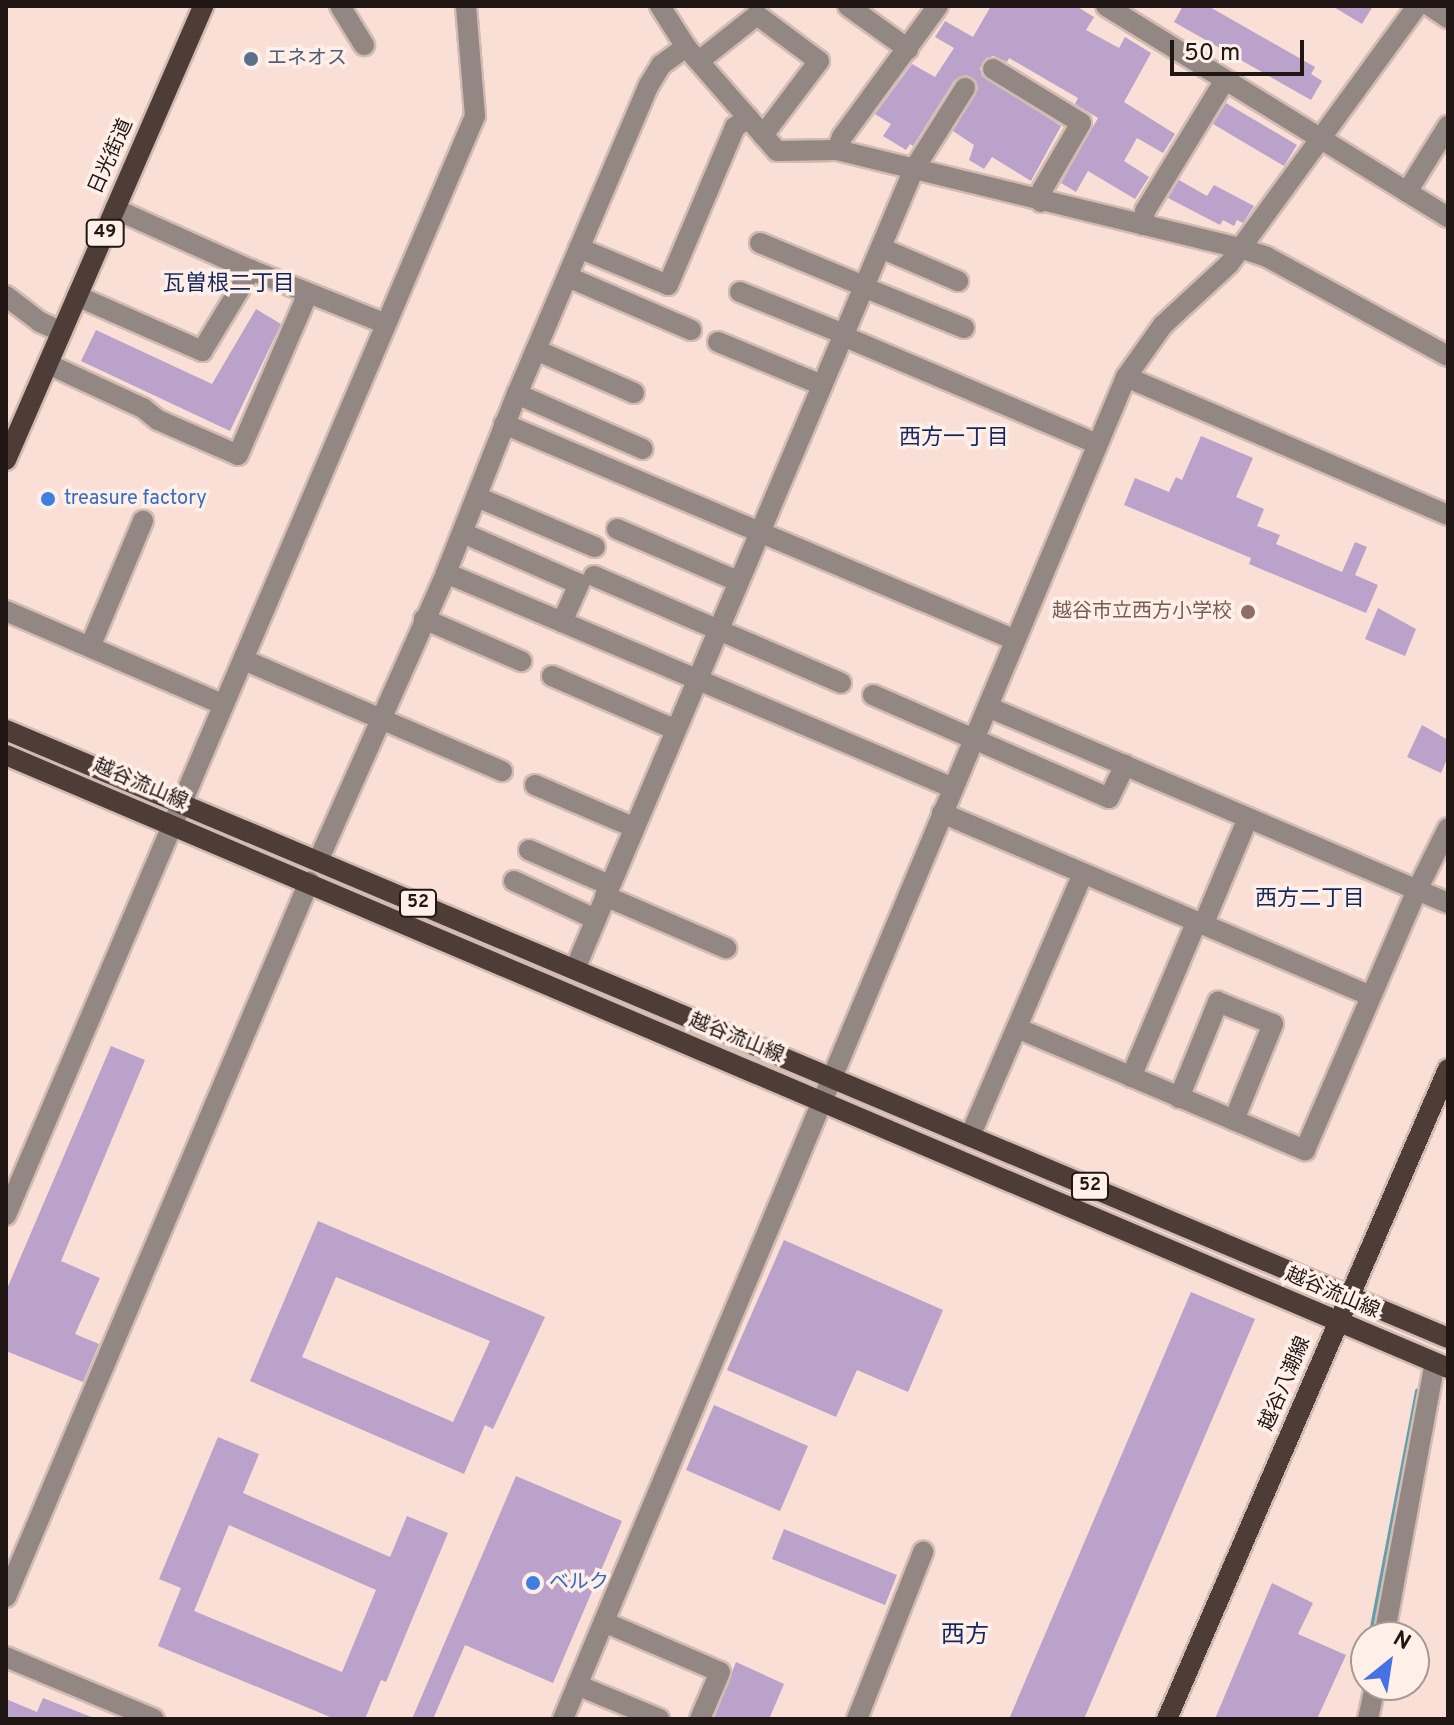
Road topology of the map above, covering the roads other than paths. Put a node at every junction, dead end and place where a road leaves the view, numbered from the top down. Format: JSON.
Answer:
{"nodes":[{"id":1,"x":203,"y":6,"type":"edge"},
{"id":2,"x":340,"y":6,"type":"edge"},
{"id":3,"x":466,"y":6,"type":"edge"},
{"id":4,"x":660,"y":6,"type":"edge"},
{"id":5,"x":848,"y":6,"type":"edge"},
{"id":6,"x":1106,"y":6,"type":"edge"},
{"id":7,"x":1419,"y":6,"type":"edge"},
{"id":8,"x":934,"y":8,"type":"edge"},
{"id":9,"x":1448,"y":18,"type":"edge"},
{"id":10,"x":364,"y":45,"type":"dead end"},
{"id":11,"x":908,"y":49,"type":"junction"},
{"id":12,"x":692,"y":54,"type":"junction"},
{"id":13,"x":993,"y":69,"type":"dead end"},
{"id":14,"x":1225,"y":80,"type":"junction"},
{"id":15,"x":965,"y":88,"type":"dead end"},
{"id":16,"x":748,"y":118,"type":"junction"},
{"id":17,"x":1448,"y":126,"type":"edge"},
{"id":18,"x":763,"y":135,"type":"junction"},
{"id":19,"x":1320,"y":139,"type":"junction"},
{"id":20,"x":837,"y":150,"type":"junction"},
{"id":21,"x":914,"y":169,"type":"junction"},
{"id":22,"x":1407,"y":192,"type":"junction"},
{"id":23,"x":1041,"y":202,"type":"junction"},
{"id":24,"x":115,"y":209,"type":"junction"},
{"id":25,"x":1448,"y":217,"type":"edge"},
{"id":26,"x":1143,"y":225,"type":"junction"},
{"id":27,"x":760,"y":243,"type":"dead end"},
{"id":28,"x":579,"y":248,"type":"junction"},
{"id":29,"x":881,"y":248,"type":"junction"},
{"id":30,"x":1240,"y":248,"type":"junction"},
{"id":31,"x":251,"y":270,"type":"junction"},
{"id":32,"x":568,"y":277,"type":"junction"},
{"id":33,"x":958,"y":281,"type":"dead end"},
{"id":34,"x":863,"y":287,"type":"junction"},
{"id":35,"x":740,"y":292,"type":"dead end"},
{"id":36,"x":308,"y":293,"type":"junction"},
{"id":37,"x":6,"y":296,"type":"edge"},
{"id":38,"x":77,"y":296,"type":"junction"},
{"id":39,"x":386,"y":324,"type":"junction"},
{"id":40,"x":964,"y":328,"type":"dead end"},
{"id":41,"x":691,"y":330,"type":"dead end"},
{"id":42,"x":62,"y":332,"type":"junction"},
{"id":43,"x":844,"y":335,"type":"junction"},
{"id":44,"x":718,"y":342,"type":"dead end"},
{"id":45,"x":536,"y":350,"type":"junction"},
{"id":46,"x":1448,"y":356,"type":"edge"},
{"id":47,"x":48,"y":364,"type":"junction"},
{"id":48,"x":1126,"y":377,"type":"junction"},
{"id":49,"x":822,"y":385,"type":"junction"},
{"id":50,"x":634,"y":393,"type":"dead end"},
{"id":51,"x":517,"y":394,"type":"junction"},
{"id":52,"x":504,"y":424,"type":"junction"},
{"id":53,"x":1097,"y":444,"type":"junction"},
{"id":54,"x":643,"y":449,"type":"dead end"},
{"id":55,"x":6,"y":458,"type":"edge"},
{"id":56,"x":477,"y":497,"type":"junction"},
{"id":57,"x":1448,"y":515,"type":"edge"},
{"id":58,"x":143,"y":521,"type":"dead end"},
{"id":59,"x":617,"y":529,"type":"dead end"},
{"id":60,"x":463,"y":533,"type":"junction"},
{"id":61,"x":759,"y":533,"type":"junction"},
{"id":62,"x":595,"y":547,"type":"dead end"},
{"id":63,"x":446,"y":573,"type":"junction"},
{"id":64,"x":594,"y":576,"type":"dead end"},
{"id":65,"x":737,"y":581,"type":"junction"},
{"id":66,"x":6,"y":611,"type":"edge"},
{"id":67,"x":424,"y":619,"type":"junction"},
{"id":68,"x":562,"y":622,"type":"junction"},
{"id":69,"x":717,"y":630,"type":"junction"},
{"id":70,"x":1015,"y":640,"type":"junction"},
{"id":71,"x":90,"y":647,"type":"junction"},
{"id":72,"x":244,"y":660,"type":"junction"},
{"id":73,"x":521,"y":661,"type":"dead end"},
{"id":74,"x":552,"y":676,"type":"dead end"},
{"id":75,"x":698,"y":679,"type":"junction"},
{"id":76,"x":841,"y":683,"type":"dead end"},
{"id":77,"x":873,"y":695,"type":"dead end"},
{"id":78,"x":224,"y":705,"type":"junction"},
{"id":79,"x":988,"y":707,"type":"junction"},
{"id":80,"x":380,"y":719,"type":"junction"},
{"id":81,"x":674,"y":729,"type":"junction"},
{"id":82,"x":6,"y":730,"type":"edge"},
{"id":83,"x":974,"y":740,"type":"junction"},
{"id":84,"x":6,"y":755,"type":"edge"},
{"id":85,"x":1125,"y":765,"type":"junction"},
{"id":86,"x":502,"y":771,"type":"dead end"},
{"id":87,"x":535,"y":785,"type":"dead end"},
{"id":88,"x":953,"y":788,"type":"junction"},
{"id":89,"x":182,"y":803,"type":"junction"},
{"id":90,"x":942,"y":813,"type":"junction"},
{"id":91,"x":1248,"y":818,"type":"junction"},
{"id":92,"x":172,"y":824,"type":"junction"},
{"id":93,"x":633,"y":827,"type":"junction"},
{"id":94,"x":1448,"y":828,"type":"edge"},
{"id":95,"x":529,"y":850,"type":"dead end"},
{"id":96,"x":318,"y":861,"type":"junction"},
{"id":97,"x":1083,"y":874,"type":"junction"},
{"id":98,"x":514,"y":881,"type":"dead end"},
{"id":99,"x":309,"y":882,"type":"junction"},
{"id":100,"x":1417,"y":890,"type":"junction"},
{"id":101,"x":607,"y":891,"type":"junction"},
{"id":102,"x":1448,"y":903,"type":"edge"},
{"id":103,"x":595,"y":919,"type":"junction"},
{"id":104,"x":1200,"y":924,"type":"junction"},
{"id":105,"x":726,"y":948,"type":"dead end"},
{"id":106,"x":575,"y":969,"type":"junction"},
{"id":107,"x":1371,"y":996,"type":"junction"},
{"id":108,"x":1017,"y":1028,"type":"junction"},
{"id":109,"x":1448,"y":1069,"type":"edge"},
{"id":110,"x":830,"y":1077,"type":"junction"},
{"id":111,"x":1131,"y":1077,"type":"junction"},
{"id":112,"x":1179,"y":1098,"type":"junction"},
{"id":113,"x":822,"y":1100,"type":"junction"},
{"id":114,"x":1234,"y":1120,"type":"junction"},
{"id":115,"x":970,"y":1136,"type":"junction"},
{"id":116,"x":6,"y":1215,"type":"edge"},
{"id":117,"x":1351,"y":1295,"type":"junction"},
{"id":118,"x":1339,"y":1323,"type":"junction"},
{"id":119,"x":1448,"y":1338,"type":"edge"},
{"id":120,"x":1441,"y":1365,"type":"edge"},
{"id":121,"x":923,"y":1552,"type":"dead end"},
{"id":122,"x":6,"y":1597,"type":"edge"},
{"id":123,"x":1387,"y":1621,"type":"edge"},
{"id":124,"x":604,"y":1622,"type":"junction"},
{"id":125,"x":6,"y":1657,"type":"edge"},
{"id":126,"x":577,"y":1685,"type":"junction"},
{"id":127,"x":154,"y":1719,"type":"edge"},
{"id":128,"x":563,"y":1719,"type":"edge"},
{"id":129,"x":659,"y":1719,"type":"edge"},
{"id":130,"x":700,"y":1719,"type":"edge"},
{"id":131,"x":857,"y":1719,"type":"edge"},
{"id":132,"x":1167,"y":1719,"type":"edge"}],
"edges":[{"from":1,"to":24,"type":"main road","name":"日光街道","number":"49"},
{"from":2,"to":10,"type":"street"},
{"from":3,"to":39,"type":"street"},
{"from":4,"to":12,"type":"street"},
{"from":5,"to":11,"type":"street"},
{"from":6,"to":14,"type":"street"},
{"from":7,"to":9,"type":"street"},
{"from":7,"to":19,"type":"street"},
{"from":8,"to":11,"type":"street"},
{"from":11,"to":20,"type":"street"},
{"from":12,"to":16,"type":"street"},
{"from":12,"to":18,"type":"street"},
{"from":12,"to":28,"type":"street"},
{"from":13,"to":23,"type":"street"},
{"from":14,"to":19,"type":"street"},
{"from":14,"to":26,"type":"street"},
{"from":15,"to":21,"type":"street"},
{"from":16,"to":18,"type":"street"},
{"from":16,"to":28,"type":"street"},
{"from":17,"to":22,"type":"street"},
{"from":18,"to":20,"type":"street"},
{"from":19,"to":22,"type":"street"},
{"from":19,"to":30,"type":"street"},
{"from":20,"to":21,"type":"street"},
{"from":21,"to":23,"type":"street"},
{"from":21,"to":29,"type":"street"},
{"from":22,"to":25,"type":"street"},
{"from":23,"to":26,"type":"street"},
{"from":24,"to":31,"type":"street"},
{"from":24,"to":38,"type":"main road","name":"日光街道","number":"49"},
{"from":26,"to":30,"type":"street"},
{"from":27,"to":34,"type":"street"},
{"from":28,"to":32,"type":"street"},
{"from":29,"to":33,"type":"street"},
{"from":29,"to":34,"type":"street"},
{"from":30,"to":46,"type":"street"},
{"from":30,"to":48,"type":"street"},
{"from":31,"to":36,"type":"street"},
{"from":31,"to":38,"type":"street"},
{"from":32,"to":41,"type":"street"},
{"from":32,"to":45,"type":"street"},
{"from":34,"to":40,"type":"street"},
{"from":34,"to":43,"type":"street"},
{"from":35,"to":43,"type":"street"},
{"from":36,"to":39,"type":"street"},
{"from":36,"to":47,"type":"street"},
{"from":37,"to":42,"type":"street"},
{"from":38,"to":42,"type":"main road","name":"日光街道","number":"49"},
{"from":39,"to":72,"type":"street"},
{"from":42,"to":47,"type":"main road","name":"日光街道","number":"49"},
{"from":43,"to":49,"type":"street"},
{"from":43,"to":53,"type":"street"},
{"from":44,"to":49,"type":"street"},
{"from":45,"to":50,"type":"street"},
{"from":45,"to":51,"type":"street"},
{"from":47,"to":55,"type":"main road","name":"日光街道","number":"49"},
{"from":48,"to":53,"type":"street"},
{"from":48,"to":57,"type":"street"},
{"from":49,"to":61,"type":"street"},
{"from":51,"to":52,"type":"street"},
{"from":51,"to":54,"type":"street"},
{"from":52,"to":56,"type":"street"},
{"from":52,"to":61,"type":"street"},
{"from":53,"to":70,"type":"street"},
{"from":56,"to":60,"type":"street"},
{"from":56,"to":62,"type":"street"},
{"from":58,"to":71,"type":"street"},
{"from":59,"to":65,"type":"street"},
{"from":60,"to":63,"type":"street"},
{"from":60,"to":68,"type":"street"},
{"from":61,"to":65,"type":"street"},
{"from":61,"to":70,"type":"street"},
{"from":63,"to":67,"type":"street"},
{"from":63,"to":68,"type":"street"},
{"from":64,"to":69,"type":"street"},
{"from":65,"to":69,"type":"street"},
{"from":66,"to":71,"type":"street"},
{"from":67,"to":73,"type":"street"},
{"from":67,"to":80,"type":"street"},
{"from":68,"to":75,"type":"street"},
{"from":69,"to":75,"type":"street"},
{"from":69,"to":76,"type":"street"},
{"from":70,"to":79,"type":"street"},
{"from":71,"to":78,"type":"street"},
{"from":72,"to":78,"type":"street"},
{"from":72,"to":80,"type":"street"},
{"from":74,"to":81,"type":"street"},
{"from":75,"to":81,"type":"street"},
{"from":75,"to":88,"type":"street"},
{"from":77,"to":83,"type":"street"},
{"from":78,"to":89,"type":"street"},
{"from":79,"to":83,"type":"street"},
{"from":79,"to":85,"type":"street"},
{"from":80,"to":86,"type":"street"},
{"from":80,"to":96,"type":"street"},
{"from":81,"to":93,"type":"street"},
{"from":82,"to":89,"type":"main road","name":"越谷流山線","number":"52"},
{"from":83,"to":85,"type":"street"},
{"from":83,"to":88,"type":"street"},
{"from":84,"to":92,"type":"main road","name":"越谷流山線","number":"52"},
{"from":85,"to":91,"type":"street"},
{"from":87,"to":93,"type":"street"},
{"from":88,"to":90,"type":"street"},
{"from":89,"to":92,"type":"street"},
{"from":89,"to":96,"type":"main road","name":"越谷流山線","number":"52"},
{"from":90,"to":97,"type":"street"},
{"from":90,"to":110,"type":"street"},
{"from":91,"to":100,"type":"street"},
{"from":91,"to":104,"type":"street"},
{"from":92,"to":99,"type":"main road","name":"越谷流山線","number":"52"},
{"from":92,"to":116,"type":"street"},
{"from":93,"to":101,"type":"street"},
{"from":94,"to":100,"type":"street"},
{"from":95,"to":101,"type":"street"},
{"from":96,"to":106,"type":"main road","name":"越谷流山線","number":"52"},
{"from":97,"to":104,"type":"street"},
{"from":97,"to":108,"type":"street"},
{"from":98,"to":103,"type":"street"},
{"from":99,"to":113,"type":"main road","name":"越谷流山線","number":"52"},
{"from":99,"to":122,"type":"street"},
{"from":100,"to":102,"type":"street"},
{"from":100,"to":107,"type":"street"},
{"from":101,"to":103,"type":"street"},
{"from":101,"to":105,"type":"street"},
{"from":103,"to":106,"type":"street"},
{"from":104,"to":107,"type":"street"},
{"from":104,"to":111,"type":"street"},
{"from":106,"to":110,"type":"main road","name":"越谷流山線","number":"52"},
{"from":107,"to":114,"type":"street"},
{"from":108,"to":111,"type":"street"},
{"from":108,"to":115,"type":"street"},
{"from":109,"to":117,"type":"main road","name":"越谷八潮線"},
{"from":110,"to":113,"type":"street"},
{"from":110,"to":115,"type":"main road","name":"越谷流山線","number":"52"},
{"from":111,"to":112,"type":"street"},
{"from":112,"to":114,"type":"street"},
{"from":112,"to":114,"type":"street"},
{"from":113,"to":118,"type":"main road","name":"越谷流山線","number":"52"},
{"from":113,"to":124,"type":"street"},
{"from":115,"to":117,"type":"main road","name":"越谷流山線","number":"52"},
{"from":117,"to":118,"type":"main road","name":"越谷八潮線"},
{"from":117,"to":119,"type":"main road","name":"越谷流山線","number":"52"},
{"from":118,"to":120,"type":"main road","name":"越谷流山線","number":"52"},
{"from":118,"to":132,"type":"main road","name":"越谷八潮線"},
{"from":120,"to":123,"type":"street"},
{"from":121,"to":131,"type":"street"},
{"from":124,"to":126,"type":"street"},
{"from":124,"to":130,"type":"street"},
{"from":125,"to":127,"type":"street"},
{"from":126,"to":128,"type":"street"},
{"from":126,"to":129,"type":"street"}]}
